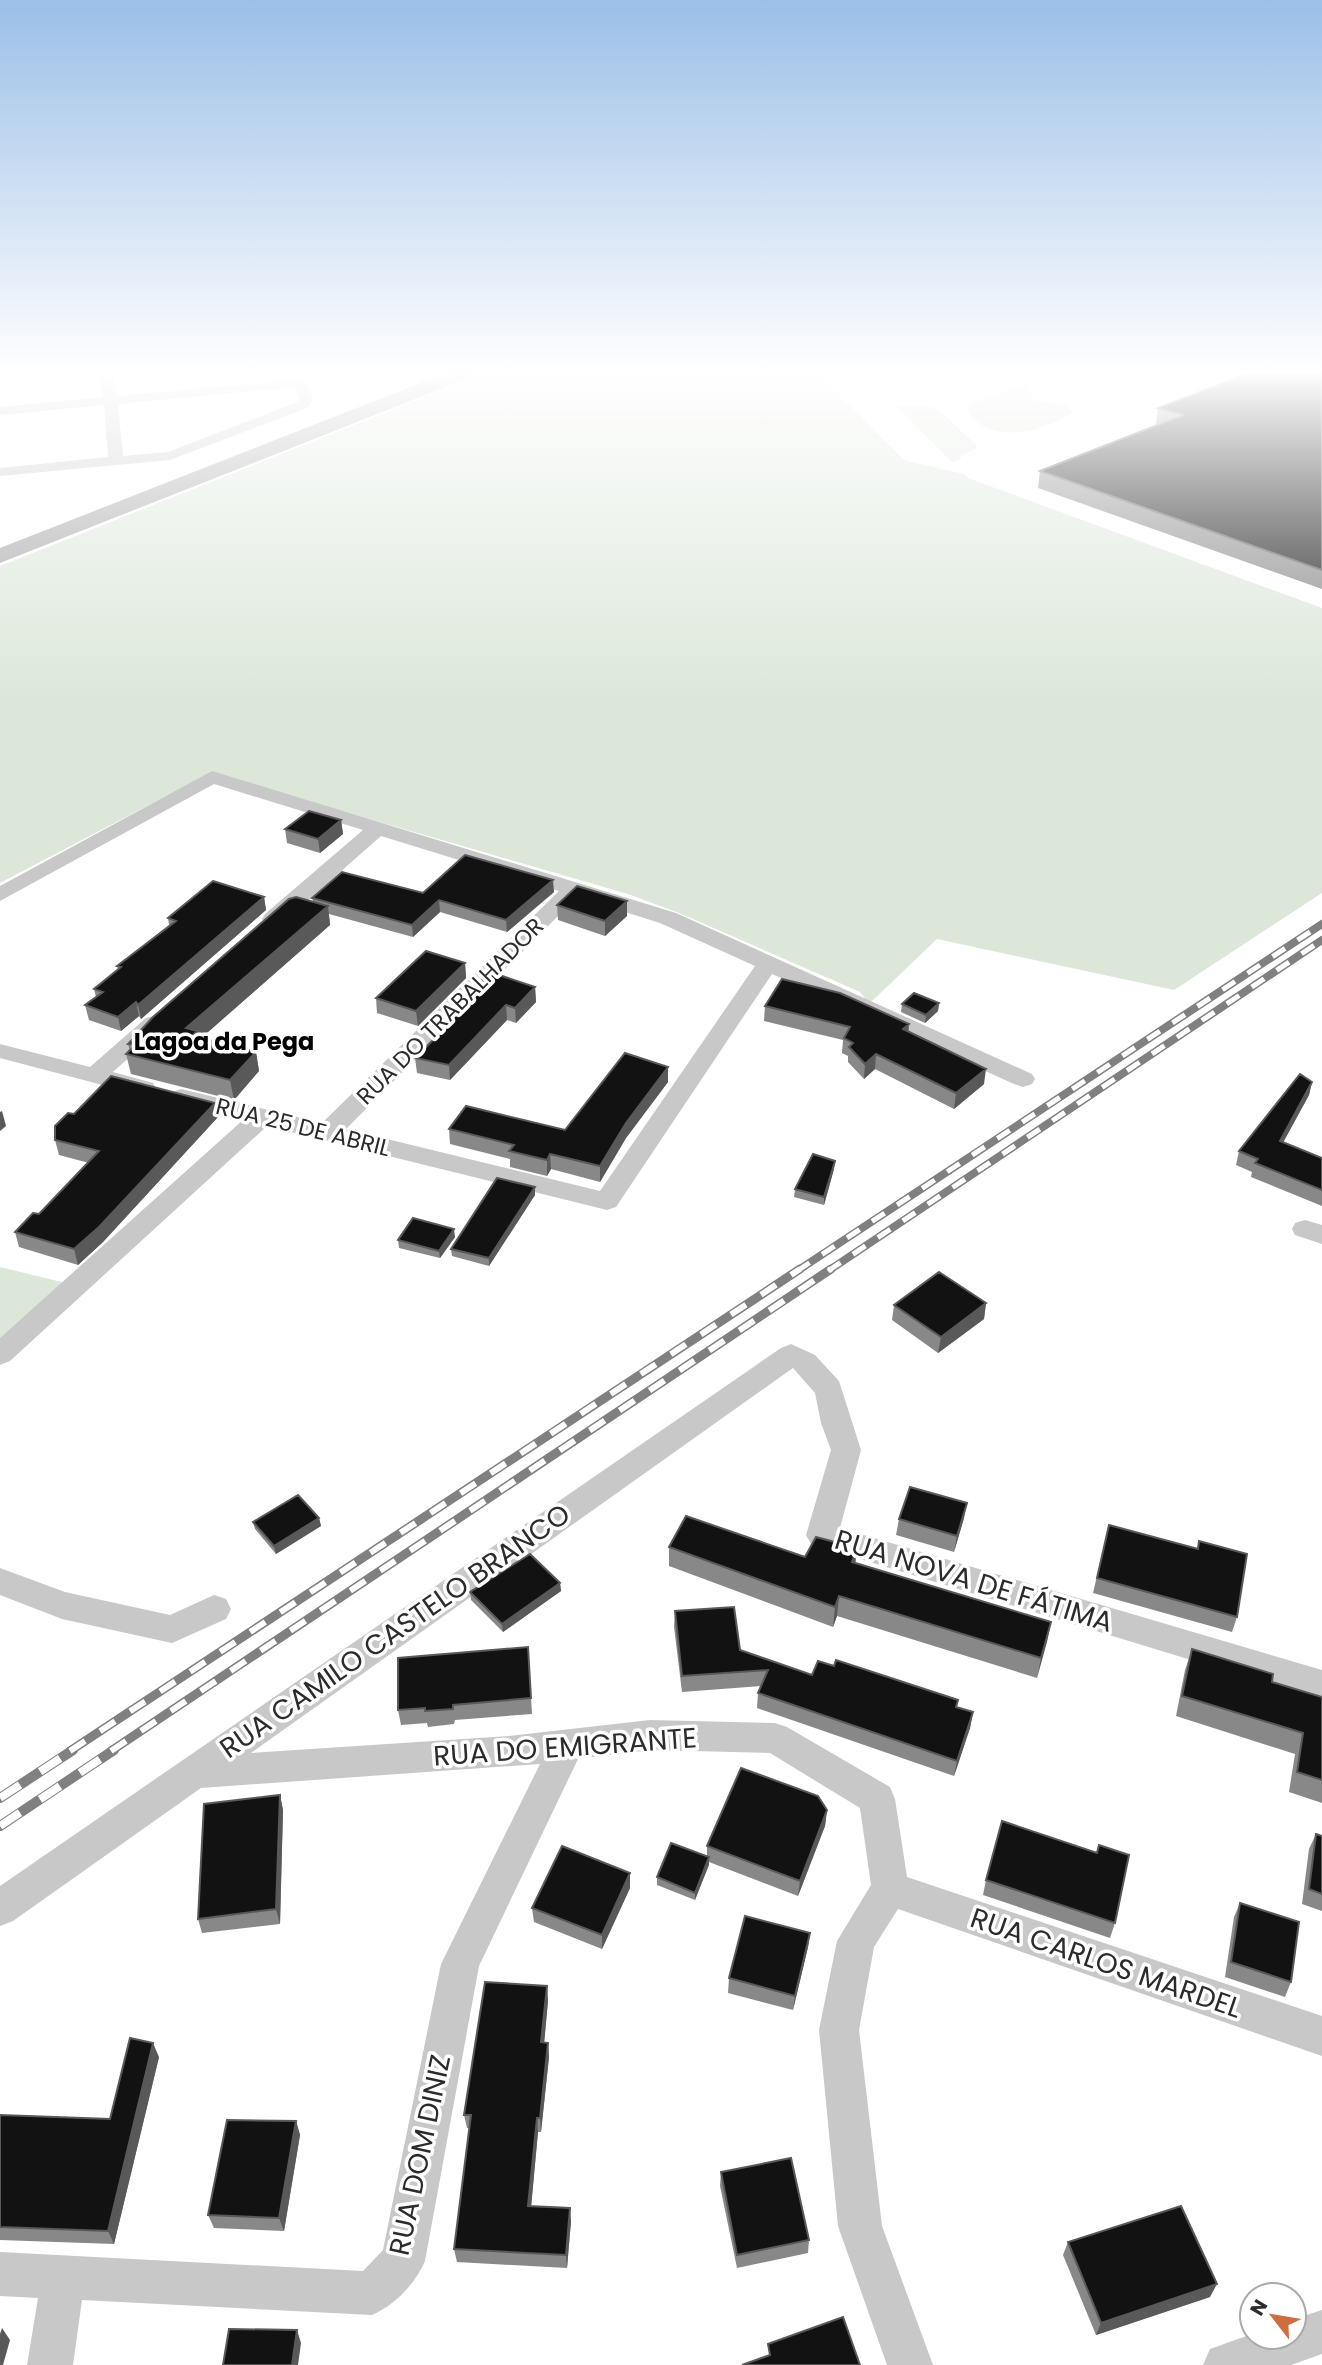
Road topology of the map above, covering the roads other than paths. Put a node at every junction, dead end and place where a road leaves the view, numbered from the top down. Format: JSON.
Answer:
{"nodes":[{"id":1,"x":156,"y":481,"type":"edge"},
{"id":2,"x":189,"y":481,"type":"edge"},
{"id":3,"x":0,"y":542,"type":"edge"},
{"id":4,"x":0,"y":556,"type":"edge"},
{"id":5,"x":377,"y":829,"type":"junction"},
{"id":6,"x":573,"y":889,"type":"junction"},
{"id":7,"x":0,"y":895,"type":"edge"},
{"id":8,"x":253,"y":936,"type":"edge"},
{"id":9,"x":769,"y":962,"type":"junction"},
{"id":10,"x":174,"y":1005,"type":"edge"},
{"id":11,"x":0,"y":1051,"type":"edge"},
{"id":12,"x":95,"y":1075,"type":"junction"},
{"id":13,"x":1023,"y":1079,"type":"dead end"},
{"id":14,"x":260,"y":1118,"type":"junction"},
{"id":15,"x":327,"y":1133,"type":"junction"},
{"id":16,"x":0,"y":1354,"type":"edge"},
{"id":17,"x":791,"y":1355,"type":"joint"},
{"id":18,"x":0,"y":1581,"type":"edge"},
{"id":19,"x":215,"y":1609,"type":"dead end"},
{"id":20,"x":1322,"y":1685,"type":"edge"},
{"id":21,"x":567,"y":1745,"type":"junction"},
{"id":22,"x":194,"y":1772,"type":"junction"},
{"id":23,"x":890,"y":1889,"type":"junction"},
{"id":24,"x":0,"y":1908,"type":"edge"},
{"id":25,"x":1322,"y":2036,"type":"edge"},
{"id":26,"x":0,"y":2274,"type":"edge"},
{"id":27,"x":63,"y":2277,"type":"junction"},
{"id":28,"x":1322,"y":2332,"type":"edge"},
{"id":29,"x":50,"y":2365,"type":"edge"},
{"id":30,"x":910,"y":2365,"type":"edge"},
{"id":31,"x":1226,"y":2365,"type":"edge"}],
"edges":[{"from":1,"to":3,"type":"main road"},
{"from":2,"to":4,"type":"main road"},
{"from":5,"to":6,"type":"street"},
{"from":5,"to":7,"type":"street"},
{"from":5,"to":8,"type":"street"},
{"from":6,"to":9,"type":"street"},
{"from":6,"to":15,"type":"street","name":"RUA DO TRABALHADOR"},
{"from":9,"to":13,"type":"street"},
{"from":9,"to":15,"type":"street","name":"RUA 25 DE ABRIL"},
{"from":10,"to":12,"type":"street"},
{"from":11,"to":12,"type":"street","name":"RUA 25 DE ABRIL"},
{"from":12,"to":14,"type":"street","name":"RUA 25 DE ABRIL"},
{"from":14,"to":15,"type":"street","name":"RUA 25 DE ABRIL"},
{"from":14,"to":16,"type":"street"},
{"from":17,"to":20,"type":"street","name":"RUA NOVA DE FÁTIMA"},
{"from":17,"to":22,"type":"street","name":"RUA CAMILO CASTELO BRANCO"},
{"from":18,"to":19,"type":"street"},
{"from":21,"to":22,"type":"street","name":"RUA DO EMIGRANTE"},
{"from":21,"to":23,"type":"street","name":"RUA DO EMIGRANTE"},
{"from":21,"to":27,"type":"street","name":"RUA DOM DINIZ"},
{"from":22,"to":24,"type":"street","name":"RUA CAMILO CASTELO BRANCO"},
{"from":23,"to":25,"type":"street","name":"RUA CARLOS MARDEL"},
{"from":23,"to":30,"type":"street"},
{"from":26,"to":27,"type":"street","name":"RUA DOM DINIZ"},
{"from":27,"to":29,"type":"street"},
{"from":28,"to":31,"type":"street"}]}
